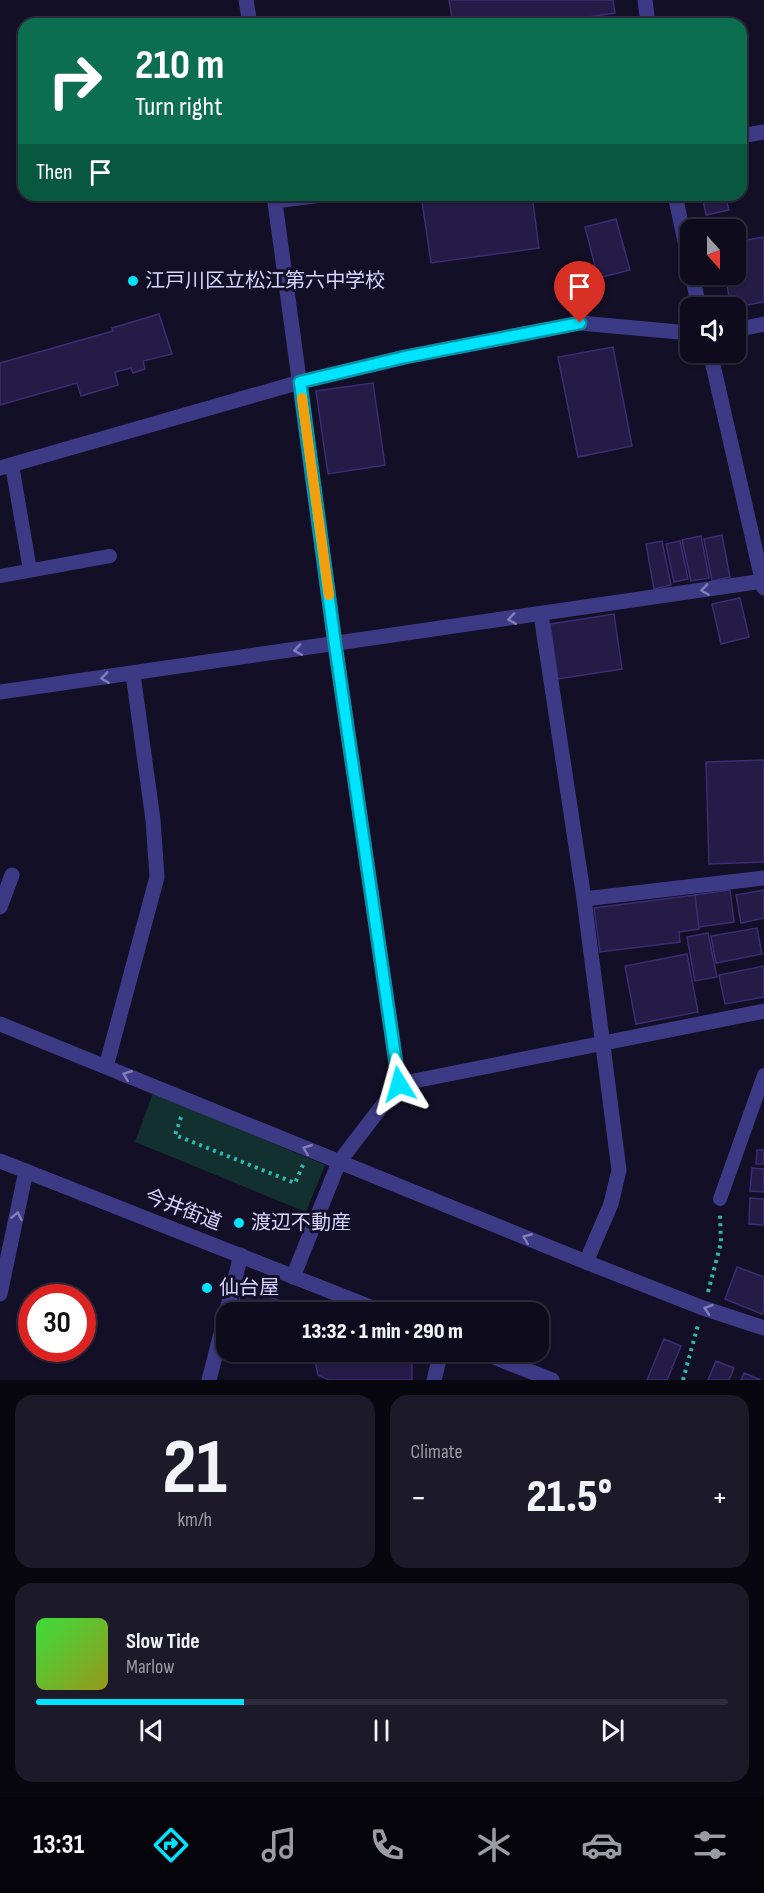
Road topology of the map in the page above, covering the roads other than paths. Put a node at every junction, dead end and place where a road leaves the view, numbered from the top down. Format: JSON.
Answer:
{"nodes":[{"id":1,"x":246,"y":0,"type":"edge"},
{"id":2,"x":645,"y":0,"type":"edge"},
{"id":3,"x":248,"y":18,"type":"edge"},
{"id":4,"x":647,"y":18,"type":"edge"},
{"id":5,"x":764,"y":132,"type":"edge"},
{"id":6,"x":747,"y":135,"type":"edge"},
{"id":7,"x":274,"y":201,"type":"edge"},
{"id":8,"x":676,"y":201,"type":"edge"},
{"id":9,"x":680,"y":219,"type":"edge"},
{"id":10,"x":764,"y":324,"type":"edge"},
{"id":11,"x":746,"y":328,"type":"edge"},
{"id":12,"x":680,"y":332,"type":"edge"},
{"id":13,"x":713,"y":363,"type":"edge"},
{"id":14,"x":300,"y":382,"type":"junction"},
{"id":15,"x":6,"y":466,"type":"edge"},
{"id":16,"x":110,"y":556,"type":"dead end"},
{"id":17,"x":30,"y":570,"type":"junction"},
{"id":18,"x":0,"y":576,"type":"edge"},
{"id":19,"x":764,"y":584,"type":"edge"},
{"id":20,"x":541,"y":615,"type":"junction"},
{"id":21,"x":335,"y":644,"type":"junction"},
{"id":22,"x":133,"y":674,"type":"junction"},
{"id":23,"x":0,"y":692,"type":"edge"},
{"id":24,"x":12,"y":875,"type":"dead end"},
{"id":25,"x":764,"y":878,"type":"edge"},
{"id":26,"x":584,"y":899,"type":"junction"},
{"id":27,"x":0,"y":907,"type":"edge"},
{"id":28,"x":764,"y":1011,"type":"edge"},
{"id":29,"x":0,"y":1024,"type":"edge"},
{"id":30,"x":603,"y":1045,"type":"junction"},
{"id":31,"x":106,"y":1067,"type":"junction"},
{"id":32,"x":764,"y":1075,"type":"edge"},
{"id":33,"x":399,"y":1084,"type":"junction"},
{"id":34,"x":0,"y":1161,"type":"edge"},
{"id":35,"x":339,"y":1162,"type":"junction"},
{"id":36,"x":26,"y":1171,"type":"junction"},
{"id":37,"x":720,"y":1199,"type":"dead end"},
{"id":38,"x":241,"y":1255,"type":"junction"},
{"id":39,"x":586,"y":1262,"type":"junction"},
{"id":40,"x":293,"y":1276,"type":"junction"},
{"id":41,"x":0,"y":1294,"type":"edge"},
{"id":42,"x":358,"y":1302,"type":"edge"},
{"id":43,"x":764,"y":1328,"type":"edge"},
{"id":44,"x":438,"y":1362,"type":"edge"},
{"id":45,"x":506,"y":1362,"type":"edge"},
{"id":46,"x":209,"y":1380,"type":"edge"},
{"id":47,"x":434,"y":1380,"type":"edge"},
{"id":48,"x":552,"y":1380,"type":"edge"}],
"edges":[{"from":1,"to":3,"type":"street"},
{"from":2,"to":4,"type":"street"},
{"from":5,"to":6,"type":"street"},
{"from":7,"to":14,"type":"street"},
{"from":8,"to":9,"type":"street"},
{"from":10,"to":11,"type":"street"},
{"from":12,"to":14,"type":"street"},
{"from":13,"to":19,"type":"street"},
{"from":14,"to":15,"type":"street"},
{"from":14,"to":21,"type":"street"},
{"from":15,"to":17,"type":"lane"},
{"from":16,"to":17,"type":"lane"},
{"from":17,"to":18,"type":"lane"},
{"from":19,"to":20,"type":"street","one_way":true},
{"from":20,"to":21,"type":"street","one_way":true},
{"from":20,"to":26,"type":"street"},
{"from":21,"to":22,"type":"street","one_way":true},
{"from":21,"to":33,"type":"street"},
{"from":22,"to":23,"type":"street","one_way":true},
{"from":22,"to":31,"type":"street"},
{"from":24,"to":27,"type":"street"},
{"from":25,"to":26,"type":"street"},
{"from":26,"to":30,"type":"street"},
{"from":28,"to":30,"type":"street"},
{"from":29,"to":31,"type":"street"},
{"from":30,"to":33,"type":"street"},
{"from":30,"to":39,"type":"street"},
{"from":35,"to":31,"type":"street","one_way":true},
{"from":32,"to":37,"type":"lane"},
{"from":33,"to":35,"type":"street"},
{"from":34,"to":36,"type":"street","name":"今井街道"},
{"from":39,"to":35,"type":"street","one_way":true},
{"from":35,"to":40,"type":"street"},
{"from":36,"to":38,"type":"street","name":"今井街道"},
{"from":41,"to":36,"type":"street","one_way":true},
{"from":38,"to":40,"type":"street","name":"今井街道"},
{"from":38,"to":46,"type":"street"},
{"from":43,"to":39,"type":"street","one_way":true},
{"from":40,"to":42,"type":"street","name":"今井街道"},
{"from":44,"to":47,"type":"street"},
{"from":45,"to":48,"type":"street"}]}
